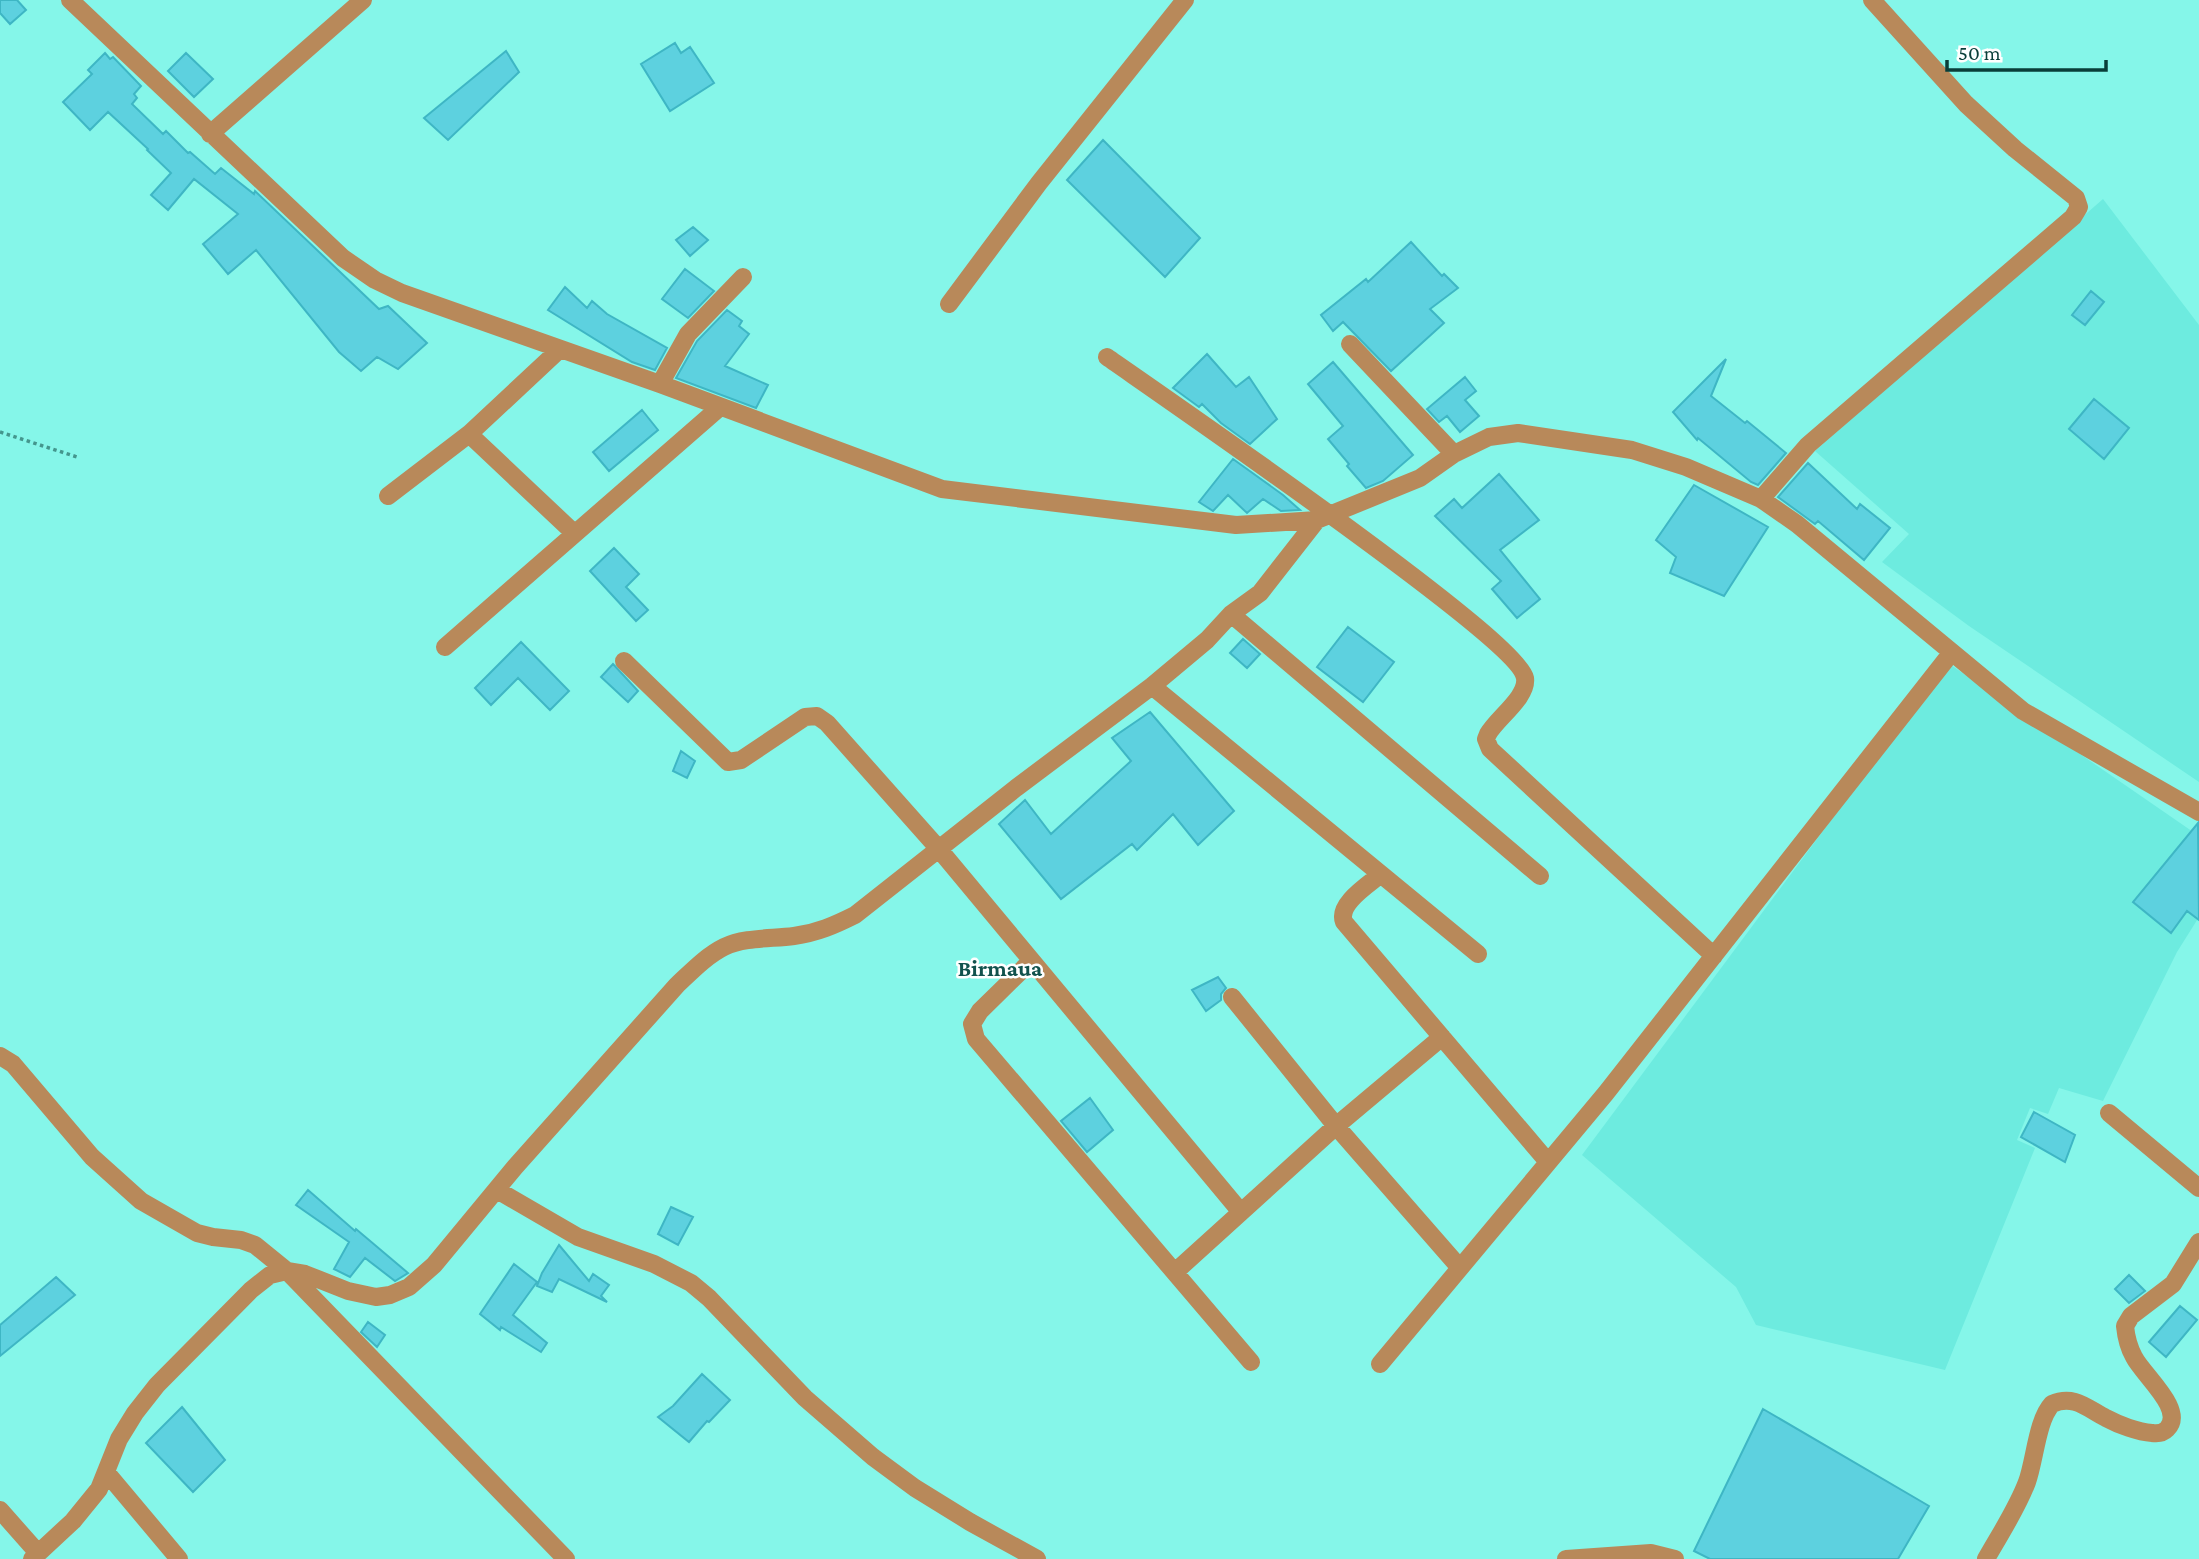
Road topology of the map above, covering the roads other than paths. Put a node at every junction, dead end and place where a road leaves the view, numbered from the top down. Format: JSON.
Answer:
{"nodes":[{"id":1,"x":69,"y":0,"type":"edge"},
{"id":2,"x":363,"y":0,"type":"edge"},
{"id":3,"x":1185,"y":0,"type":"edge"},
{"id":4,"x":1872,"y":0,"type":"edge"},
{"id":5,"x":211,"y":134,"type":"junction"},
{"id":6,"x":743,"y":277,"type":"dead end"},
{"id":7,"x":949,"y":304,"type":"dead end"},
{"id":8,"x":1350,"y":344,"type":"dead end"},
{"id":9,"x":559,"y":350,"type":"junction"},
{"id":10,"x":1107,"y":357,"type":"dead end"},
{"id":11,"x":660,"y":384,"type":"junction"},
{"id":12,"x":719,"y":408,"type":"junction"},
{"id":13,"x":469,"y":434,"type":"junction"},
{"id":14,"x":1454,"y":454,"type":"junction"},
{"id":15,"x":388,"y":496,"type":"dead end"},
{"id":16,"x":1761,"y":499,"type":"junction"},
{"id":17,"x":1324,"y":517,"type":"junction"},
{"id":18,"x":574,"y":533,"type":"junction"},
{"id":19,"x":1231,"y":614,"type":"junction"},
{"id":20,"x":445,"y":647,"type":"dead end"},
{"id":21,"x":1952,"y":652,"type":"junction"},
{"id":22,"x":624,"y":661,"type":"dead end"},
{"id":23,"x":1152,"y":686,"type":"junction"},
{"id":24,"x":2199,"y":812,"type":"edge"},
{"id":25,"x":938,"y":848,"type":"junction"},
{"id":26,"x":1381,"y":874,"type":"junction"},
{"id":27,"x":1541,"y":876,"type":"dead end"},
{"id":28,"x":1478,"y":954,"type":"dead end"},
{"id":29,"x":1714,"y":956,"type":"junction"},
{"id":30,"x":1031,"y":961,"type":"junction"},
{"id":31,"x":1232,"y":997,"type":"dead end"},
{"id":32,"x":1442,"y":1037,"type":"junction"},
{"id":33,"x":0,"y":1056,"type":"edge"},
{"id":34,"x":2109,"y":1113,"type":"dead end"},
{"id":35,"x":1336,"y":1126,"type":"junction"},
{"id":36,"x":1548,"y":1162,"type":"junction"},
{"id":37,"x":2199,"y":1188,"type":"edge"},
{"id":38,"x":496,"y":1190,"type":"junction"},
{"id":39,"x":1240,"y":1212,"type":"junction"},
{"id":40,"x":2199,"y":1241,"type":"edge"},
{"id":41,"x":1460,"y":1268,"type":"junction"},
{"id":42,"x":287,"y":1271,"type":"junction"},
{"id":43,"x":1175,"y":1272,"type":"junction"},
{"id":44,"x":1251,"y":1362,"type":"dead end"},
{"id":45,"x":1380,"y":1364,"type":"dead end"},
{"id":46,"x":106,"y":1472,"type":"junction"},
{"id":47,"x":0,"y":1510,"type":"edge"},
{"id":48,"x":35,"y":1556,"type":"edge"},
{"id":49,"x":179,"y":1559,"type":"edge"},
{"id":50,"x":566,"y":1559,"type":"edge"},
{"id":51,"x":1037,"y":1559,"type":"edge"},
{"id":52,"x":1566,"y":1559,"type":"edge"},
{"id":53,"x":1675,"y":1559,"type":"edge"},
{"id":54,"x":1986,"y":1559,"type":"edge"}],
"edges":[{"from":1,"to":5,"type":"street"},
{"from":2,"to":5,"type":"street"},
{"from":3,"to":7,"type":"street"},
{"from":4,"to":16,"type":"street"},
{"from":5,"to":9,"type":"street"},
{"from":6,"to":11,"type":"street"},
{"from":8,"to":14,"type":"street"},
{"from":9,"to":11,"type":"street"},
{"from":9,"to":13,"type":"street"},
{"from":10,"to":17,"type":"street"},
{"from":11,"to":12,"type":"street"},
{"from":12,"to":17,"type":"street"},
{"from":12,"to":18,"type":"street"},
{"from":13,"to":15,"type":"street"},
{"from":13,"to":18,"type":"street"},
{"from":14,"to":16,"type":"street"},
{"from":14,"to":17,"type":"street"},
{"from":16,"to":21,"type":"street"},
{"from":17,"to":19,"type":"street"},
{"from":17,"to":29,"type":"street"},
{"from":18,"to":20,"type":"street"},
{"from":19,"to":23,"type":"street"},
{"from":19,"to":27,"type":"street"},
{"from":21,"to":24,"type":"street"},
{"from":21,"to":29,"type":"street"},
{"from":22,"to":25,"type":"street"},
{"from":23,"to":25,"type":"street"},
{"from":23,"to":26,"type":"street"},
{"from":25,"to":30,"type":"street"},
{"from":25,"to":38,"type":"street"},
{"from":26,"to":28,"type":"street"},
{"from":26,"to":32,"type":"street"},
{"from":29,"to":36,"type":"street"},
{"from":30,"to":39,"type":"street"},
{"from":30,"to":43,"type":"street"},
{"from":31,"to":35,"type":"street"},
{"from":32,"to":35,"type":"street"},
{"from":32,"to":36,"type":"street"},
{"from":33,"to":42,"type":"street"},
{"from":34,"to":37,"type":"street"},
{"from":35,"to":39,"type":"street"},
{"from":35,"to":41,"type":"street"},
{"from":36,"to":41,"type":"street"},
{"from":38,"to":42,"type":"street"},
{"from":38,"to":51,"type":"street"},
{"from":39,"to":43,"type":"street"},
{"from":40,"to":54,"type":"street"},
{"from":41,"to":45,"type":"street"},
{"from":42,"to":46,"type":"street"},
{"from":42,"to":50,"type":"street"},
{"from":43,"to":44,"type":"street"},
{"from":46,"to":48,"type":"street"},
{"from":46,"to":49,"type":"street"},
{"from":47,"to":48,"type":"street"},
{"from":52,"to":53,"type":"street"}]}
